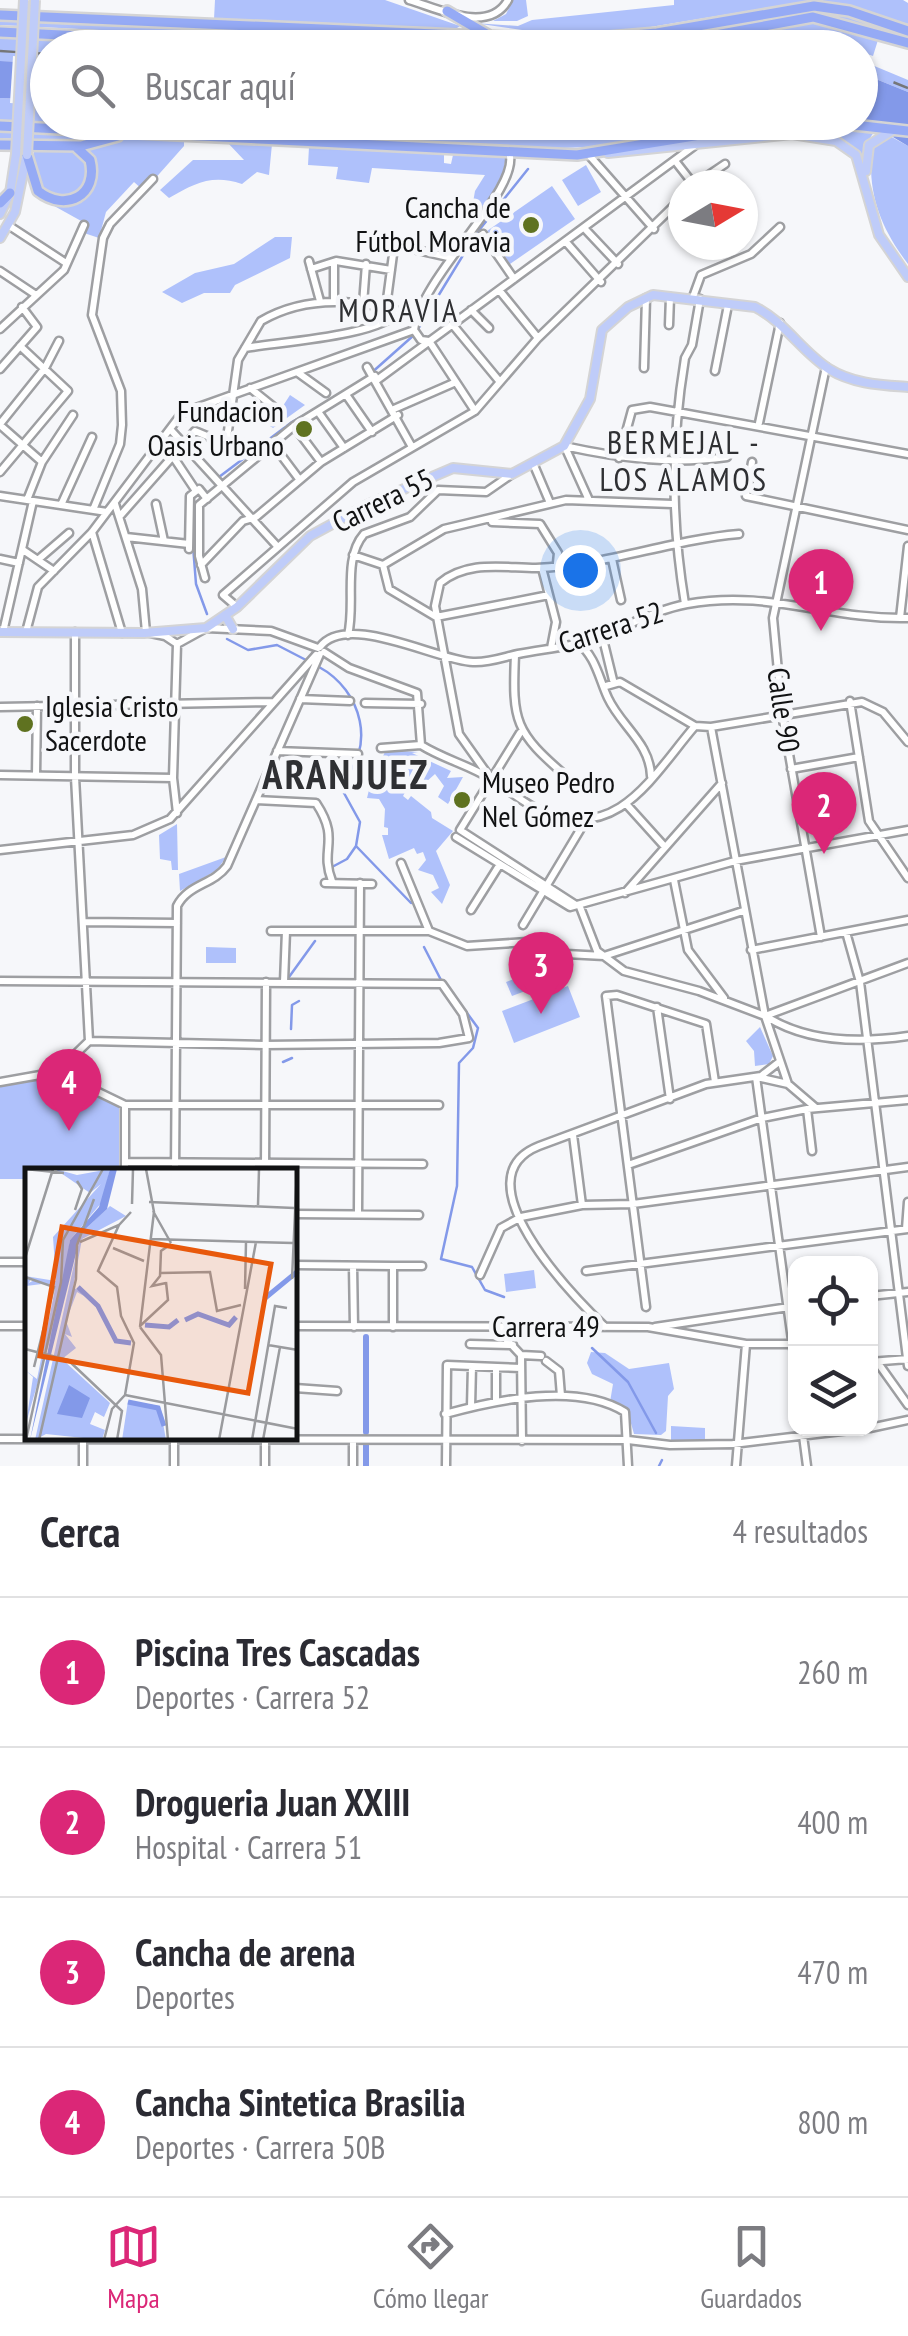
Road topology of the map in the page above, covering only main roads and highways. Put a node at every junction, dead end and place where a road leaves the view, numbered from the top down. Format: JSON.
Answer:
{"nodes":[{"id":1,"x":24,"y":0,"type":"edge"},
{"id":2,"x":35,"y":0,"type":"edge"},
{"id":3,"x":447,"y":11,"type":"road end"},
{"id":4,"x":0,"y":15,"type":"edge"},
{"id":5,"x":32,"y":30,"type":"edge"},
{"id":6,"x":323,"y":30,"type":"edge"},
{"id":7,"x":481,"y":30,"type":"edge"},
{"id":8,"x":670,"y":30,"type":"edge"},
{"id":9,"x":746,"y":30,"type":"edge"},
{"id":10,"x":857,"y":30,"type":"edge"},
{"id":11,"x":908,"y":31,"type":"edge"},
{"id":12,"x":0,"y":32,"type":"edge"},
{"id":13,"x":30,"y":33,"type":"edge"},
{"id":14,"x":878,"y":36,"type":"edge"},
{"id":15,"x":908,"y":44,"type":"edge"},
{"id":16,"x":30,"y":55,"type":"edge"},
{"id":17,"x":0,"y":126,"type":"edge"},
{"id":18,"x":30,"y":128,"type":"edge"},
{"id":19,"x":878,"y":128,"type":"edge"},
{"id":20,"x":892,"y":130,"type":"junction"},
{"id":21,"x":908,"y":131,"type":"edge"},
{"id":22,"x":878,"y":139,"type":"edge"},
{"id":23,"x":100,"y":140,"type":"edge"},
{"id":24,"x":253,"y":140,"type":"edge"},
{"id":25,"x":672,"y":140,"type":"edge"},
{"id":26,"x":768,"y":140,"type":"edge"},
{"id":27,"x":827,"y":140,"type":"edge"},
{"id":28,"x":877,"y":140,"type":"edge"},
{"id":29,"x":0,"y":144,"type":"edge"},
{"id":30,"x":75,"y":146,"type":"junction"},
{"id":31,"x":21,"y":154,"type":"junction"},
{"id":32,"x":588,"y":154,"type":"junction"},
{"id":33,"x":864,"y":171,"type":"junction"},
{"id":34,"x":10,"y":193,"type":"junction"},
{"id":35,"x":0,"y":204,"type":"edge"},
{"id":36,"x":0,"y":214,"type":"edge"},
{"id":37,"x":0,"y":238,"type":"edge"},
{"id":38,"x":908,"y":277,"type":"edge"},
{"id":39,"x":908,"y":387,"type":"edge"},
{"id":40,"x":224,"y":615,"type":"junction"},
{"id":41,"x":233,"y":629,"type":"road end"},
{"id":42,"x":2,"y":632,"type":"edge"}],
"edges":[{"from":1,"to":31,"type":"main road","bridge":true},
{"from":2,"to":5,"type":"main road","bridge":true},
{"from":3,"to":7,"type":"highway"},
{"from":4,"to":6,"type":"highway"},
{"from":8,"to":11,"type":"highway"},
{"from":9,"to":10,"type":"highway"},
{"from":12,"to":13,"type":"highway"},
{"from":14,"to":15,"type":"highway"},
{"from":16,"to":31,"type":"main road","bridge":true},
{"from":17,"to":18,"type":"highway"},
{"from":19,"to":20,"type":"highway"},
{"from":20,"to":21,"type":"highway"},
{"from":20,"to":22,"type":"main road"},
{"from":23,"to":30,"type":"highway"},
{"from":24,"to":32,"type":"highway"},
{"from":25,"to":32,"type":"highway"},
{"from":26,"to":32,"type":"main road"},
{"from":27,"to":33,"type":"main road"},
{"from":28,"to":33,"type":"main road"},
{"from":29,"to":30,"type":"highway"},
{"from":30,"to":31,"type":"highway"},
{"from":31,"to":34,"type":"main road"},
{"from":31,"to":37,"type":"main road"},
{"from":33,"to":38,"type":"main road"},
{"from":34,"to":35,"type":"highway"},
{"from":34,"to":36,"type":"main road"},
{"from":39,"to":40,"type":"main road","name":"Carrera 55"},
{"from":40,"to":41,"type":"main road"},
{"from":40,"to":42,"type":"main road","name":"Carrera 55"}]}
